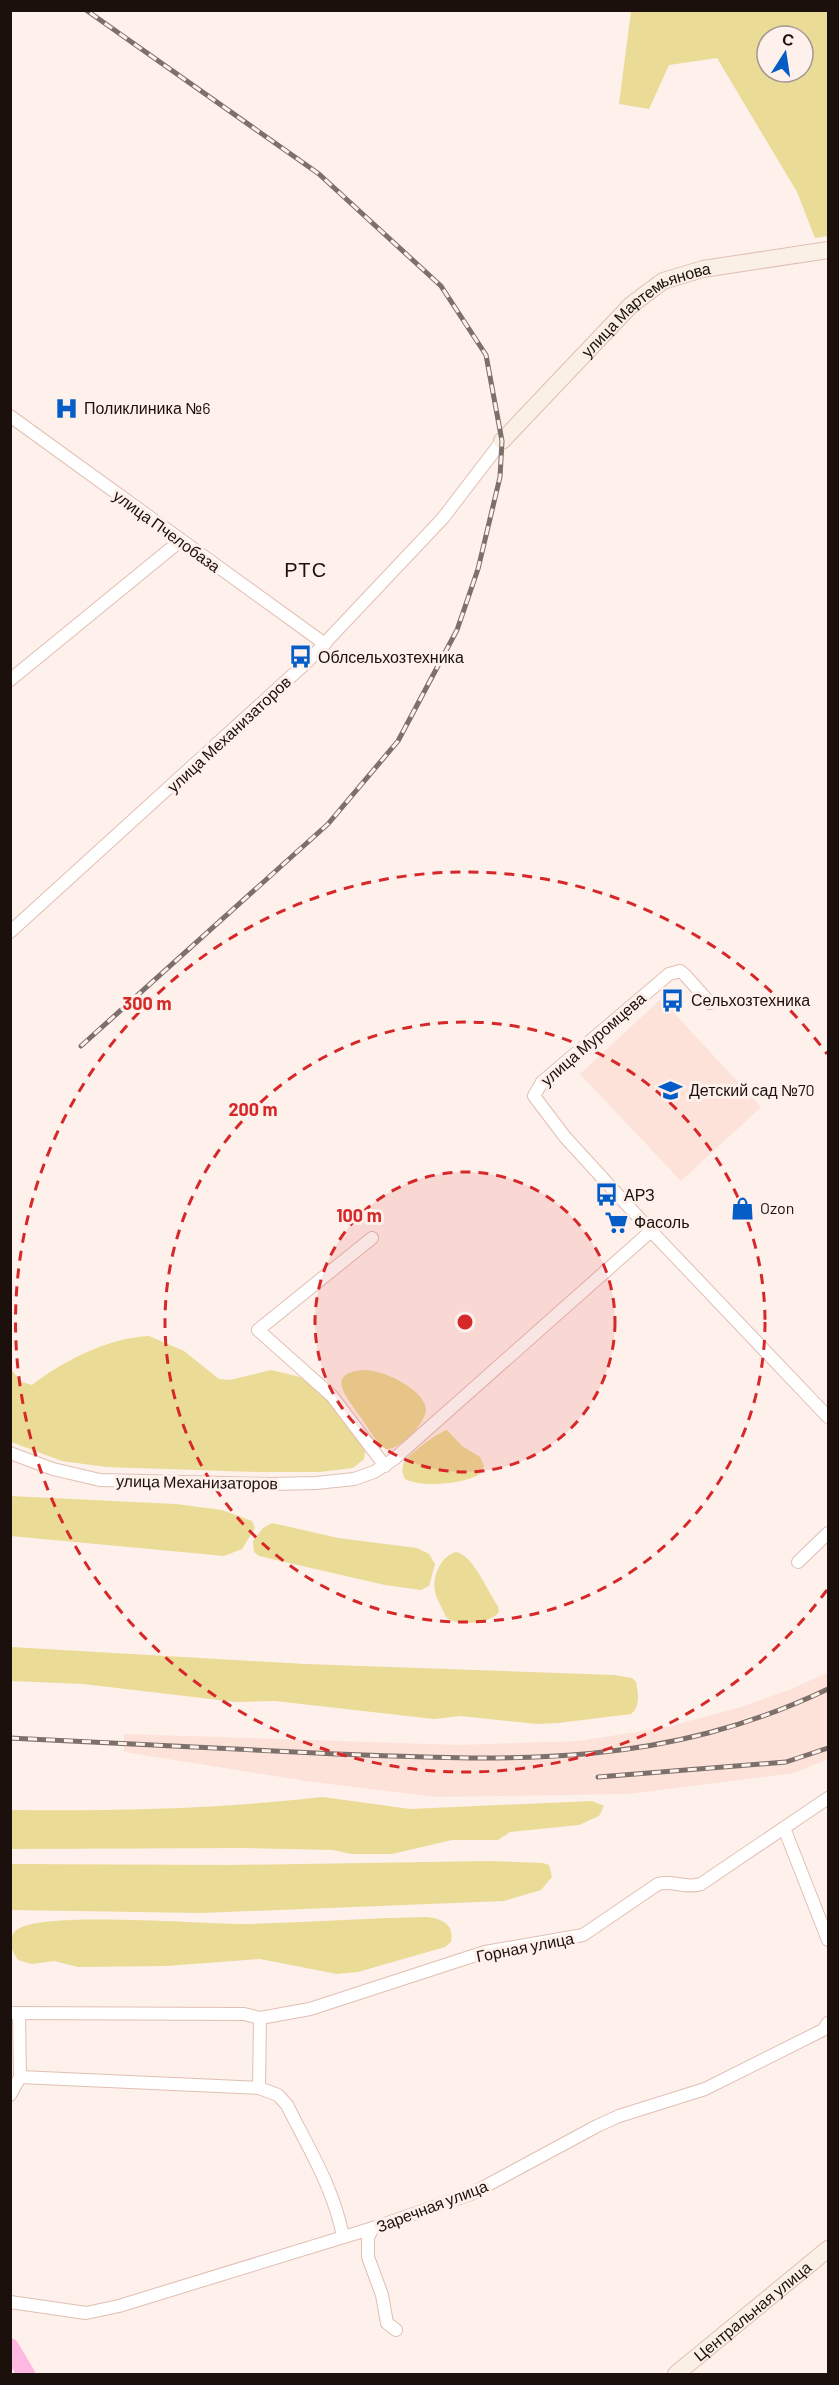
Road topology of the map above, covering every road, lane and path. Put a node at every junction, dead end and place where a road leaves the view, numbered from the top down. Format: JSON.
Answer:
{"nodes":[{"id":1,"x":828,"y":250,"type":"edge"},
{"id":2,"x":10,"y":416,"type":"edge"},
{"id":3,"x":502,"y":441,"type":"joint"},
{"id":4,"x":180,"y":541,"type":"junction"},
{"id":5,"x":325,"y":644,"type":"junction"},
{"id":6,"x":10,"y":680,"type":"edge"},
{"id":7,"x":10,"y":932,"type":"edge"},
{"id":8,"x":710,"y":1003,"type":"dead end"},
{"id":9,"x":651,"y":1232,"type":"junction"},
{"id":10,"x":372,"y":1238,"type":"dead end"},
{"id":11,"x":828,"y":1417,"type":"edge"},
{"id":12,"x":10,"y":1453,"type":"edge"},
{"id":13,"x":385,"y":1466,"type":"junction"},
{"id":14,"x":828,"y":1533,"type":"edge"},
{"id":15,"x":798,"y":1562,"type":"dead end"},
{"id":16,"x":828,"y":1798,"type":"edge"},
{"id":17,"x":784,"y":1828,"type":"junction"},
{"id":18,"x":828,"y":1941,"type":"edge"},
{"id":19,"x":15,"y":2013,"type":"edge"},
{"id":20,"x":260,"y":2018,"type":"junction"},
{"id":21,"x":826,"y":2029,"type":"edge"},
{"id":22,"x":20,"y":2077,"type":"junction"},
{"id":23,"x":259,"y":2088,"type":"junction"},
{"id":24,"x":10,"y":2095,"type":"edge"},
{"id":25,"x":374,"y":2228,"type":"junction"},
{"id":26,"x":343,"y":2236,"type":"junction"},
{"id":27,"x":828,"y":2248,"type":"edge"},
{"id":28,"x":10,"y":2302,"type":"edge"},
{"id":29,"x":396,"y":2330,"type":"dead end"},
{"id":30,"x":676,"y":2374,"type":"edge"}],
"edges":[{"from":1,"to":3,"type":"street","name":"улица Мартемьянова"},
{"from":2,"to":4,"type":"street","name":"улица Пчелобаза"},
{"from":3,"to":5,"type":"street","name":"улица Механизаторов"},
{"from":4,"to":5,"type":"street","name":"улица Пчелобаза"},
{"from":4,"to":6,"type":"street"},
{"from":5,"to":7,"type":"street","name":"улица Механизаторов"},
{"from":8,"to":9,"type":"street","name":"улица Муромцева"},
{"from":9,"to":11,"type":"street","name":"улица Муромцева"},
{"from":9,"to":13,"type":"street"},
{"from":10,"to":13,"type":"street"},
{"from":12,"to":13,"type":"street","name":"улица Механизаторов"},
{"from":14,"to":15,"type":"street"},
{"from":16,"to":17,"type":"street","name":"Горная улица"},
{"from":17,"to":18,"type":"street"},
{"from":17,"to":20,"type":"street","name":"Горная улица"},
{"from":19,"to":20,"type":"street","name":"Горная улица"},
{"from":19,"to":22,"type":"street","name":"Горная улица"},
{"from":20,"to":23,"type":"street"},
{"from":21,"to":25,"type":"street","name":"Заречная улица"},
{"from":22,"to":23,"type":"street"},
{"from":22,"to":24,"type":"street","name":"Горная улица"},
{"from":23,"to":26,"type":"street"},
{"from":25,"to":26,"type":"street","name":"Заречная улица"},
{"from":25,"to":29,"type":"street"},
{"from":26,"to":28,"type":"street","name":"Заречная улица"},
{"from":27,"to":30,"type":"street","name":"Центральная улица"}]}
